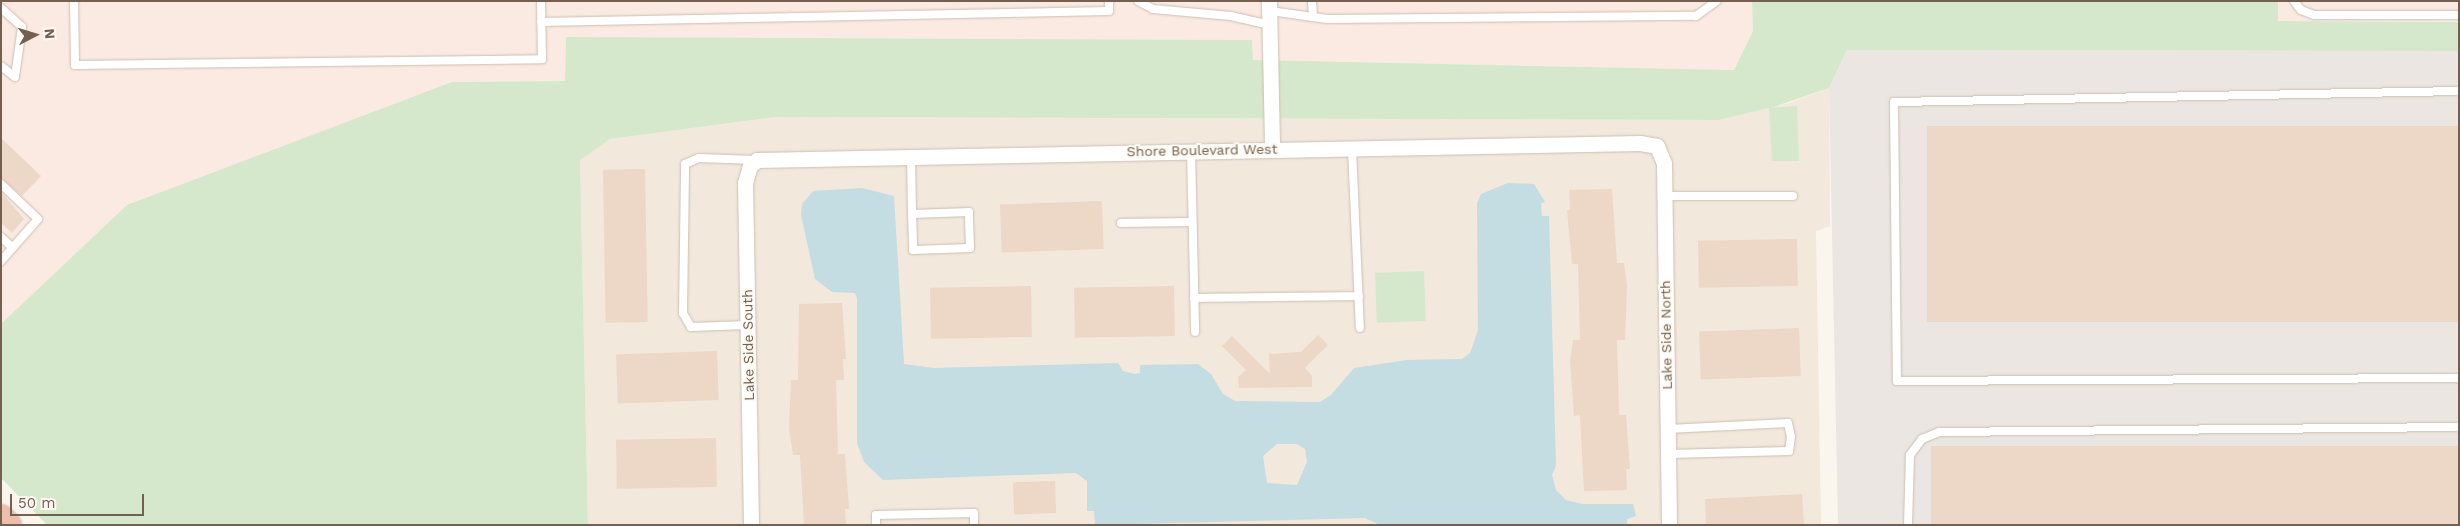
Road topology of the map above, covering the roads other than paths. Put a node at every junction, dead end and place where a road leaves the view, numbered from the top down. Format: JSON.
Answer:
{"nodes":[{"id":1,"x":74,"y":1,"type":"edge"},
{"id":2,"x":541,"y":1,"type":"edge"},
{"id":3,"x":1109,"y":1,"type":"edge"},
{"id":4,"x":1138,"y":1,"type":"edge"},
{"id":5,"x":1312,"y":1,"type":"edge"},
{"id":6,"x":1717,"y":1,"type":"edge"},
{"id":7,"x":2294,"y":1,"type":"edge"},
{"id":8,"x":1,"y":8,"type":"edge"},
{"id":9,"x":1270,"y":12,"type":"edge"},
{"id":10,"x":2459,"y":15,"type":"edge"},
{"id":11,"x":1313,"y":17,"type":"junction"},
{"id":12,"x":541,"y":22,"type":"junction"},
{"id":13,"x":1,"y":66,"type":"edge"},
{"id":14,"x":2459,"y":91,"type":"edge"},
{"id":15,"x":1657,"y":146,"type":"joint"},
{"id":16,"x":1352,"y":148,"type":"junction"},
{"id":17,"x":1272,"y":149,"type":"junction"},
{"id":18,"x":1191,"y":150,"type":"junction"},
{"id":19,"x":911,"y":155,"type":"junction"},
{"id":20,"x":753,"y":163,"type":"junction"},
{"id":21,"x":1,"y":184,"type":"edge"},
{"id":22,"x":1664,"y":196,"type":"junction"},
{"id":23,"x":1793,"y":196,"type":"dead end"},
{"id":24,"x":912,"y":214,"type":"junction"},
{"id":25,"x":1192,"y":222,"type":"junction"},
{"id":26,"x":1121,"y":223,"type":"dead end"},
{"id":27,"x":1,"y":237,"type":"edge"},
{"id":28,"x":13,"y":248,"type":"junction"},
{"id":29,"x":1,"y":261,"type":"edge"},
{"id":30,"x":1359,"y":296,"type":"junction"},
{"id":31,"x":1194,"y":298,"type":"junction"},
{"id":32,"x":748,"y":325,"type":"junction"},
{"id":33,"x":1360,"y":328,"type":"dead end"},
{"id":34,"x":1195,"y":332,"type":"dead end"},
{"id":35,"x":2459,"y":378,"type":"edge"},
{"id":36,"x":2459,"y":427,"type":"edge"},
{"id":37,"x":1668,"y":429,"type":"junction"},
{"id":38,"x":1668,"y":454,"type":"junction"},
{"id":39,"x":1,"y":518,"type":"edge"},
{"id":40,"x":8,"y":525,"type":"edge"},
{"id":41,"x":751,"y":525,"type":"edge"},
{"id":42,"x":876,"y":525,"type":"edge"},
{"id":43,"x":974,"y":525,"type":"edge"},
{"id":44,"x":1669,"y":525,"type":"edge"},
{"id":45,"x":1908,"y":525,"type":"edge"}],
"edges":[{"from":1,"to":12,"type":"lane"},
{"from":2,"to":12,"type":"lane"},
{"from":3,"to":12,"type":"lane"},
{"from":4,"to":9,"type":"lane"},
{"from":5,"to":11,"type":"lane"},
{"from":6,"to":11,"type":"lane"},
{"from":7,"to":10,"type":"lane"},
{"from":8,"to":13,"type":"lane"},
{"from":9,"to":11,"type":"lane"},
{"from":9,"to":17,"type":"street"},
{"from":14,"to":35,"type":"lane"},
{"from":15,"to":16,"type":"street","name":"Shore Boulevard West"},
{"from":15,"to":22,"type":"street","name":"Lake Side North"},
{"from":16,"to":17,"type":"street","name":"Shore Boulevard West"},
{"from":16,"to":30,"type":"lane"},
{"from":17,"to":18,"type":"street","name":"Shore Boulevard West"},
{"from":18,"to":19,"type":"street","name":"Shore Boulevard West"},
{"from":18,"to":25,"type":"lane"},
{"from":19,"to":20,"type":"street","name":"Shore Boulevard West"},
{"from":19,"to":24,"type":"lane"},
{"from":20,"to":32,"type":"street","name":"Lake Side South"},
{"from":20,"to":32,"type":"lane"},
{"from":21,"to":28,"type":"lane"},
{"from":22,"to":23,"type":"lane"},
{"from":22,"to":37,"type":"street","name":"Lake Side North"},
{"from":24,"to":24,"type":"lane"},
{"from":25,"to":26,"type":"lane"},
{"from":25,"to":31,"type":"lane"},
{"from":27,"to":28,"type":"lane"},
{"from":28,"to":29,"type":"lane"},
{"from":30,"to":31,"type":"lane"},
{"from":30,"to":33,"type":"lane"},
{"from":31,"to":34,"type":"lane"},
{"from":32,"to":41,"type":"street","name":"Lake Side South"},
{"from":36,"to":45,"type":"lane"},
{"from":37,"to":38,"type":"street","name":"Lake Side North"},
{"from":37,"to":38,"type":"lane"},
{"from":38,"to":44,"type":"street","name":"Lake Side North"},
{"from":39,"to":40,"type":"highway"},
{"from":42,"to":43,"type":"lane"}]}
